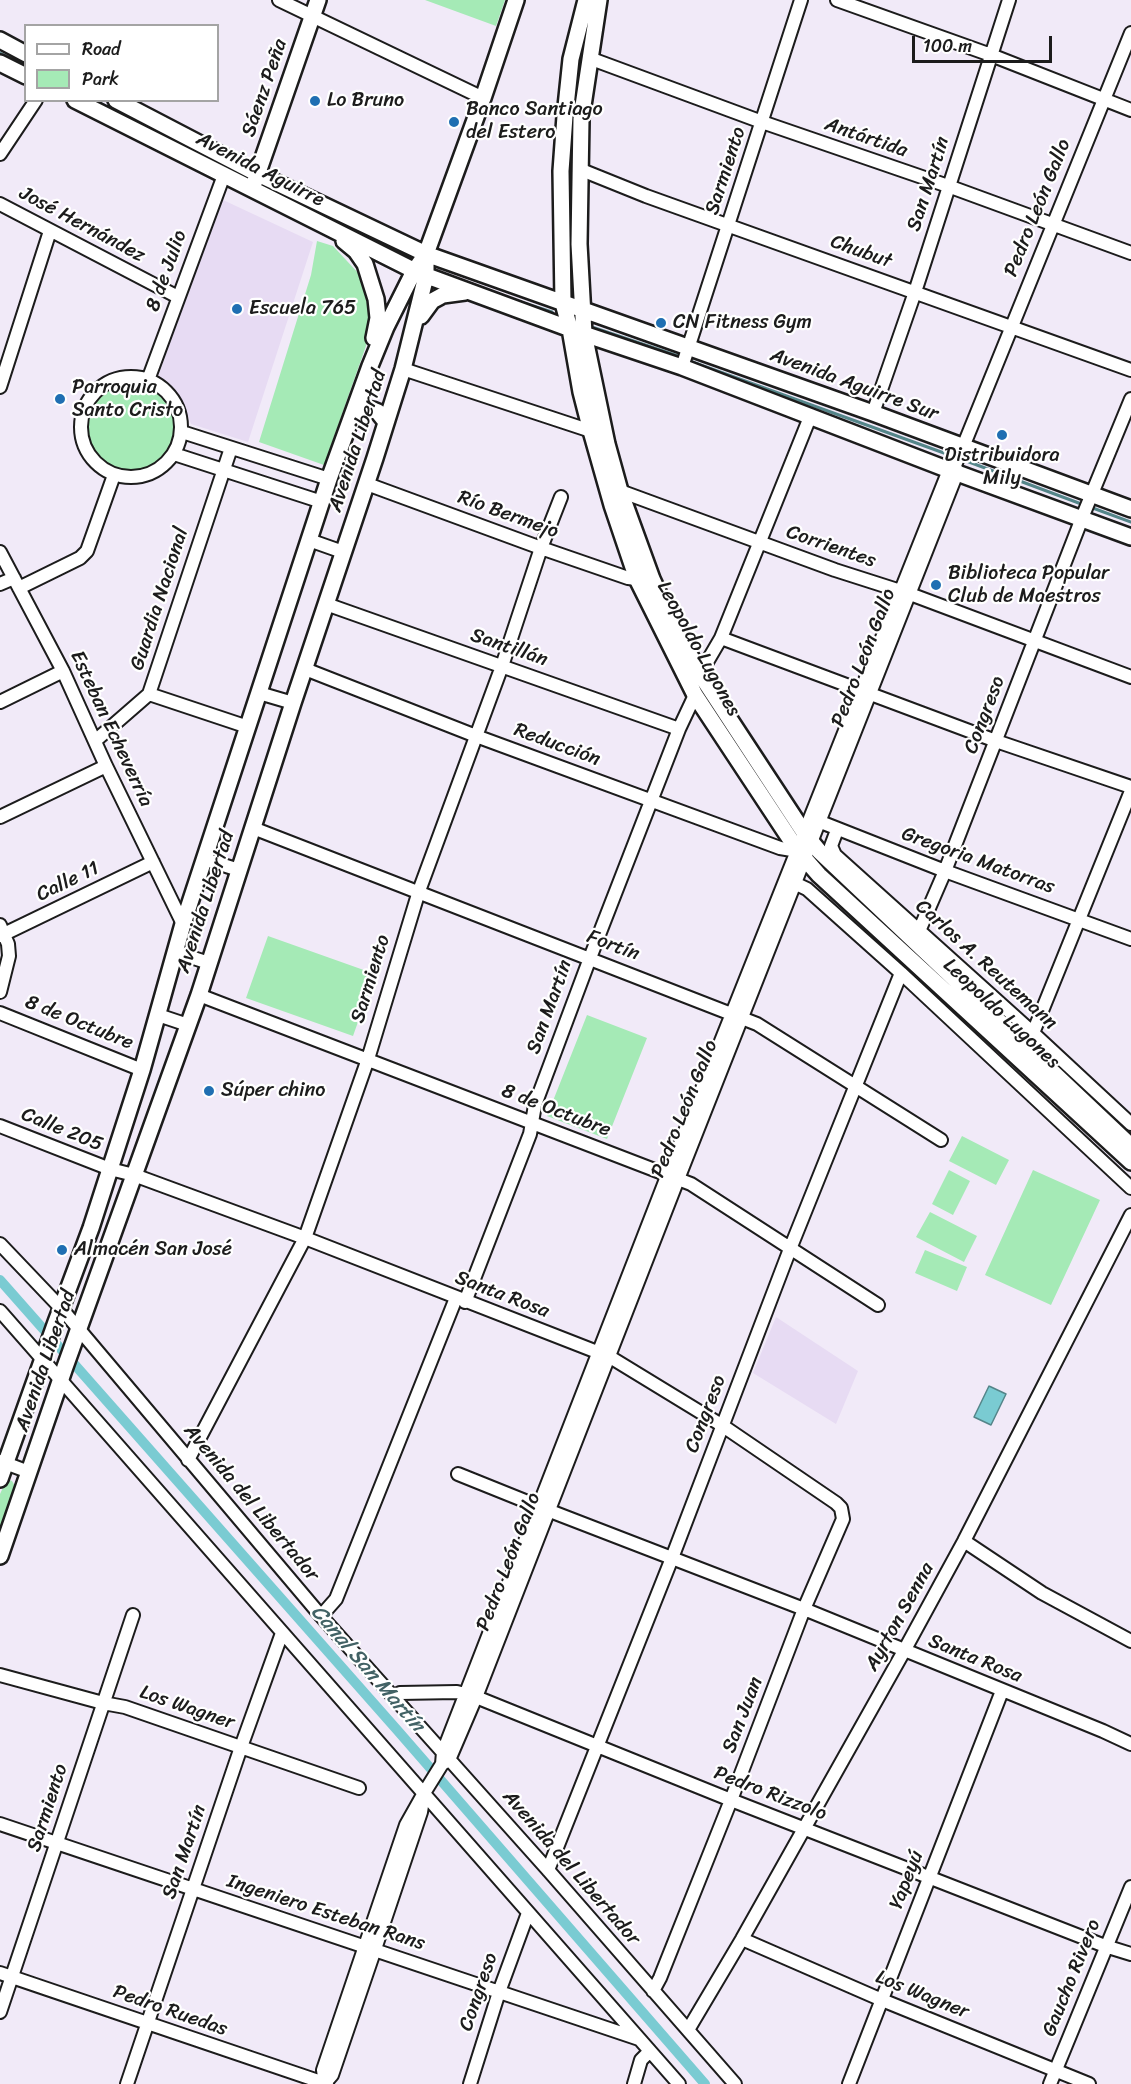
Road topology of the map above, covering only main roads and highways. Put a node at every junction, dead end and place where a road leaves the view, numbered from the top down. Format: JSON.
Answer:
{"nodes":[{"id":1,"x":318,"y":0,"type":"edge"},
{"id":2,"x":516,"y":0,"type":"edge"},
{"id":3,"x":586,"y":0,"type":"edge"},
{"id":4,"x":599,"y":0,"type":"edge"},
{"id":5,"x":0,"y":40,"type":"edge"},
{"id":6,"x":24,"y":53,"type":"edge"},
{"id":7,"x":0,"y":63,"type":"edge"},
{"id":8,"x":24,"y":75,"type":"edge"},
{"id":9,"x":79,"y":102,"type":"edge"},
{"id":10,"x":120,"y":102,"type":"edge"},
{"id":11,"x":258,"y":174,"type":"junction"},
{"id":12,"x":252,"y":190,"type":"junction"},
{"id":13,"x":325,"y":226,"type":"junction"},
{"id":14,"x":426,"y":254,"type":"junction"},
{"id":15,"x":420,"y":274,"type":"junction"},
{"id":16,"x":469,"y":292,"type":"junction"},
{"id":17,"x":563,"y":303,"type":"junction"},
{"id":18,"x":583,"y":310,"type":"junction"},
{"id":19,"x":413,"y":329,"type":"junction"},
{"id":20,"x":577,"y":332,"type":"junction"},
{"id":21,"x":685,"y":358,"type":"junction"},
{"id":22,"x":369,"y":366,"type":"junction"},
{"id":23,"x":354,"y":413,"type":"junction"},
{"id":24,"x":386,"y":422,"type":"junction"},
{"id":25,"x":1087,"y":507,"type":"junction"},
{"id":26,"x":1131,"y":509,"type":"edge"},
{"id":27,"x":1131,"y":537,"type":"edge"},
{"id":28,"x":1131,"y":1146,"type":"edge"},
{"id":29,"x":1131,"y":1162,"type":"edge"},
{"id":30,"x":3,"y":1462,"type":"edge"},
{"id":31,"x":0,"y":1479,"type":"edge"},
{"id":32,"x":0,"y":1556,"type":"edge"}],
"edges":[{"from":1,"to":11,"type":"main road","name":"Sáenz Peña"},
{"from":2,"to":14,"type":"main road","name":"Avenida Libertad"},
{"from":3,"to":17,"type":"main road","name":"Leopoldo Lugones"},
{"from":4,"to":18,"type":"main road","name":"Leopoldo Lugones"},
{"from":5,"to":6,"type":"main road"},
{"from":7,"to":8,"type":"main road"},
{"from":9,"to":12,"type":"main road","name":"Avenida Aguirre"},
{"from":10,"to":11,"type":"main road","name":"Avenida Aguirre"},
{"from":11,"to":12,"type":"main road","name":"Sáenz Peña"},
{"from":11,"to":14,"type":"main road","name":"Avenida Aguirre"},
{"from":12,"to":13,"type":"main road","name":"Avenida Aguirre"},
{"from":13,"to":15,"type":"main road","name":"Avenida Aguirre"},
{"from":13,"to":22,"type":"main road"},
{"from":14,"to":15,"type":"main road","name":"Avenida Libertad"},
{"from":14,"to":17,"type":"main road","name":"Avenida Aguirre Sur"},
{"from":15,"to":16,"type":"main road"},
{"from":15,"to":19,"type":"main road","name":"Avenida Libertad"},
{"from":15,"to":22,"type":"main road","name":"Avenida Libertad"},
{"from":16,"to":19,"type":"main road"},
{"from":16,"to":20,"type":"main road"},
{"from":17,"to":18,"type":"main road","name":"Avenida Aguirre Sur"},
{"from":17,"to":20,"type":"main road","name":"Leopoldo Lugones"},
{"from":18,"to":20,"type":"main road","name":"Leopoldo Lugones"},
{"from":18,"to":21,"type":"main road","name":"Avenida Aguirre Sur"},
{"from":19,"to":24,"type":"main road","name":"Avenida Libertad"},
{"from":20,"to":21,"type":"main road"},
{"from":20,"to":28,"type":"main road","name":"Leopoldo Lugones"},
{"from":20,"to":29,"type":"main road","name":"Leopoldo Lugones"},
{"from":21,"to":25,"type":"main road","name":"Avenida Aguirre Sur"},
{"from":21,"to":25,"type":"main road","name":"Avenida Aguirre Sur"},
{"from":22,"to":23,"type":"main road","name":"Avenida Libertad"},
{"from":23,"to":24,"type":"main road"},
{"from":23,"to":30,"type":"main road","name":"Avenida Libertad"},
{"from":24,"to":32,"type":"main road","name":"Avenida Libertad"},
{"from":25,"to":26,"type":"main road","name":"Avenida Aguirre Sur"},
{"from":25,"to":27,"type":"main road","name":"Avenida Aguirre Sur"},
{"from":30,"to":31,"type":"main road","name":"Avenida Libertad"}]}
